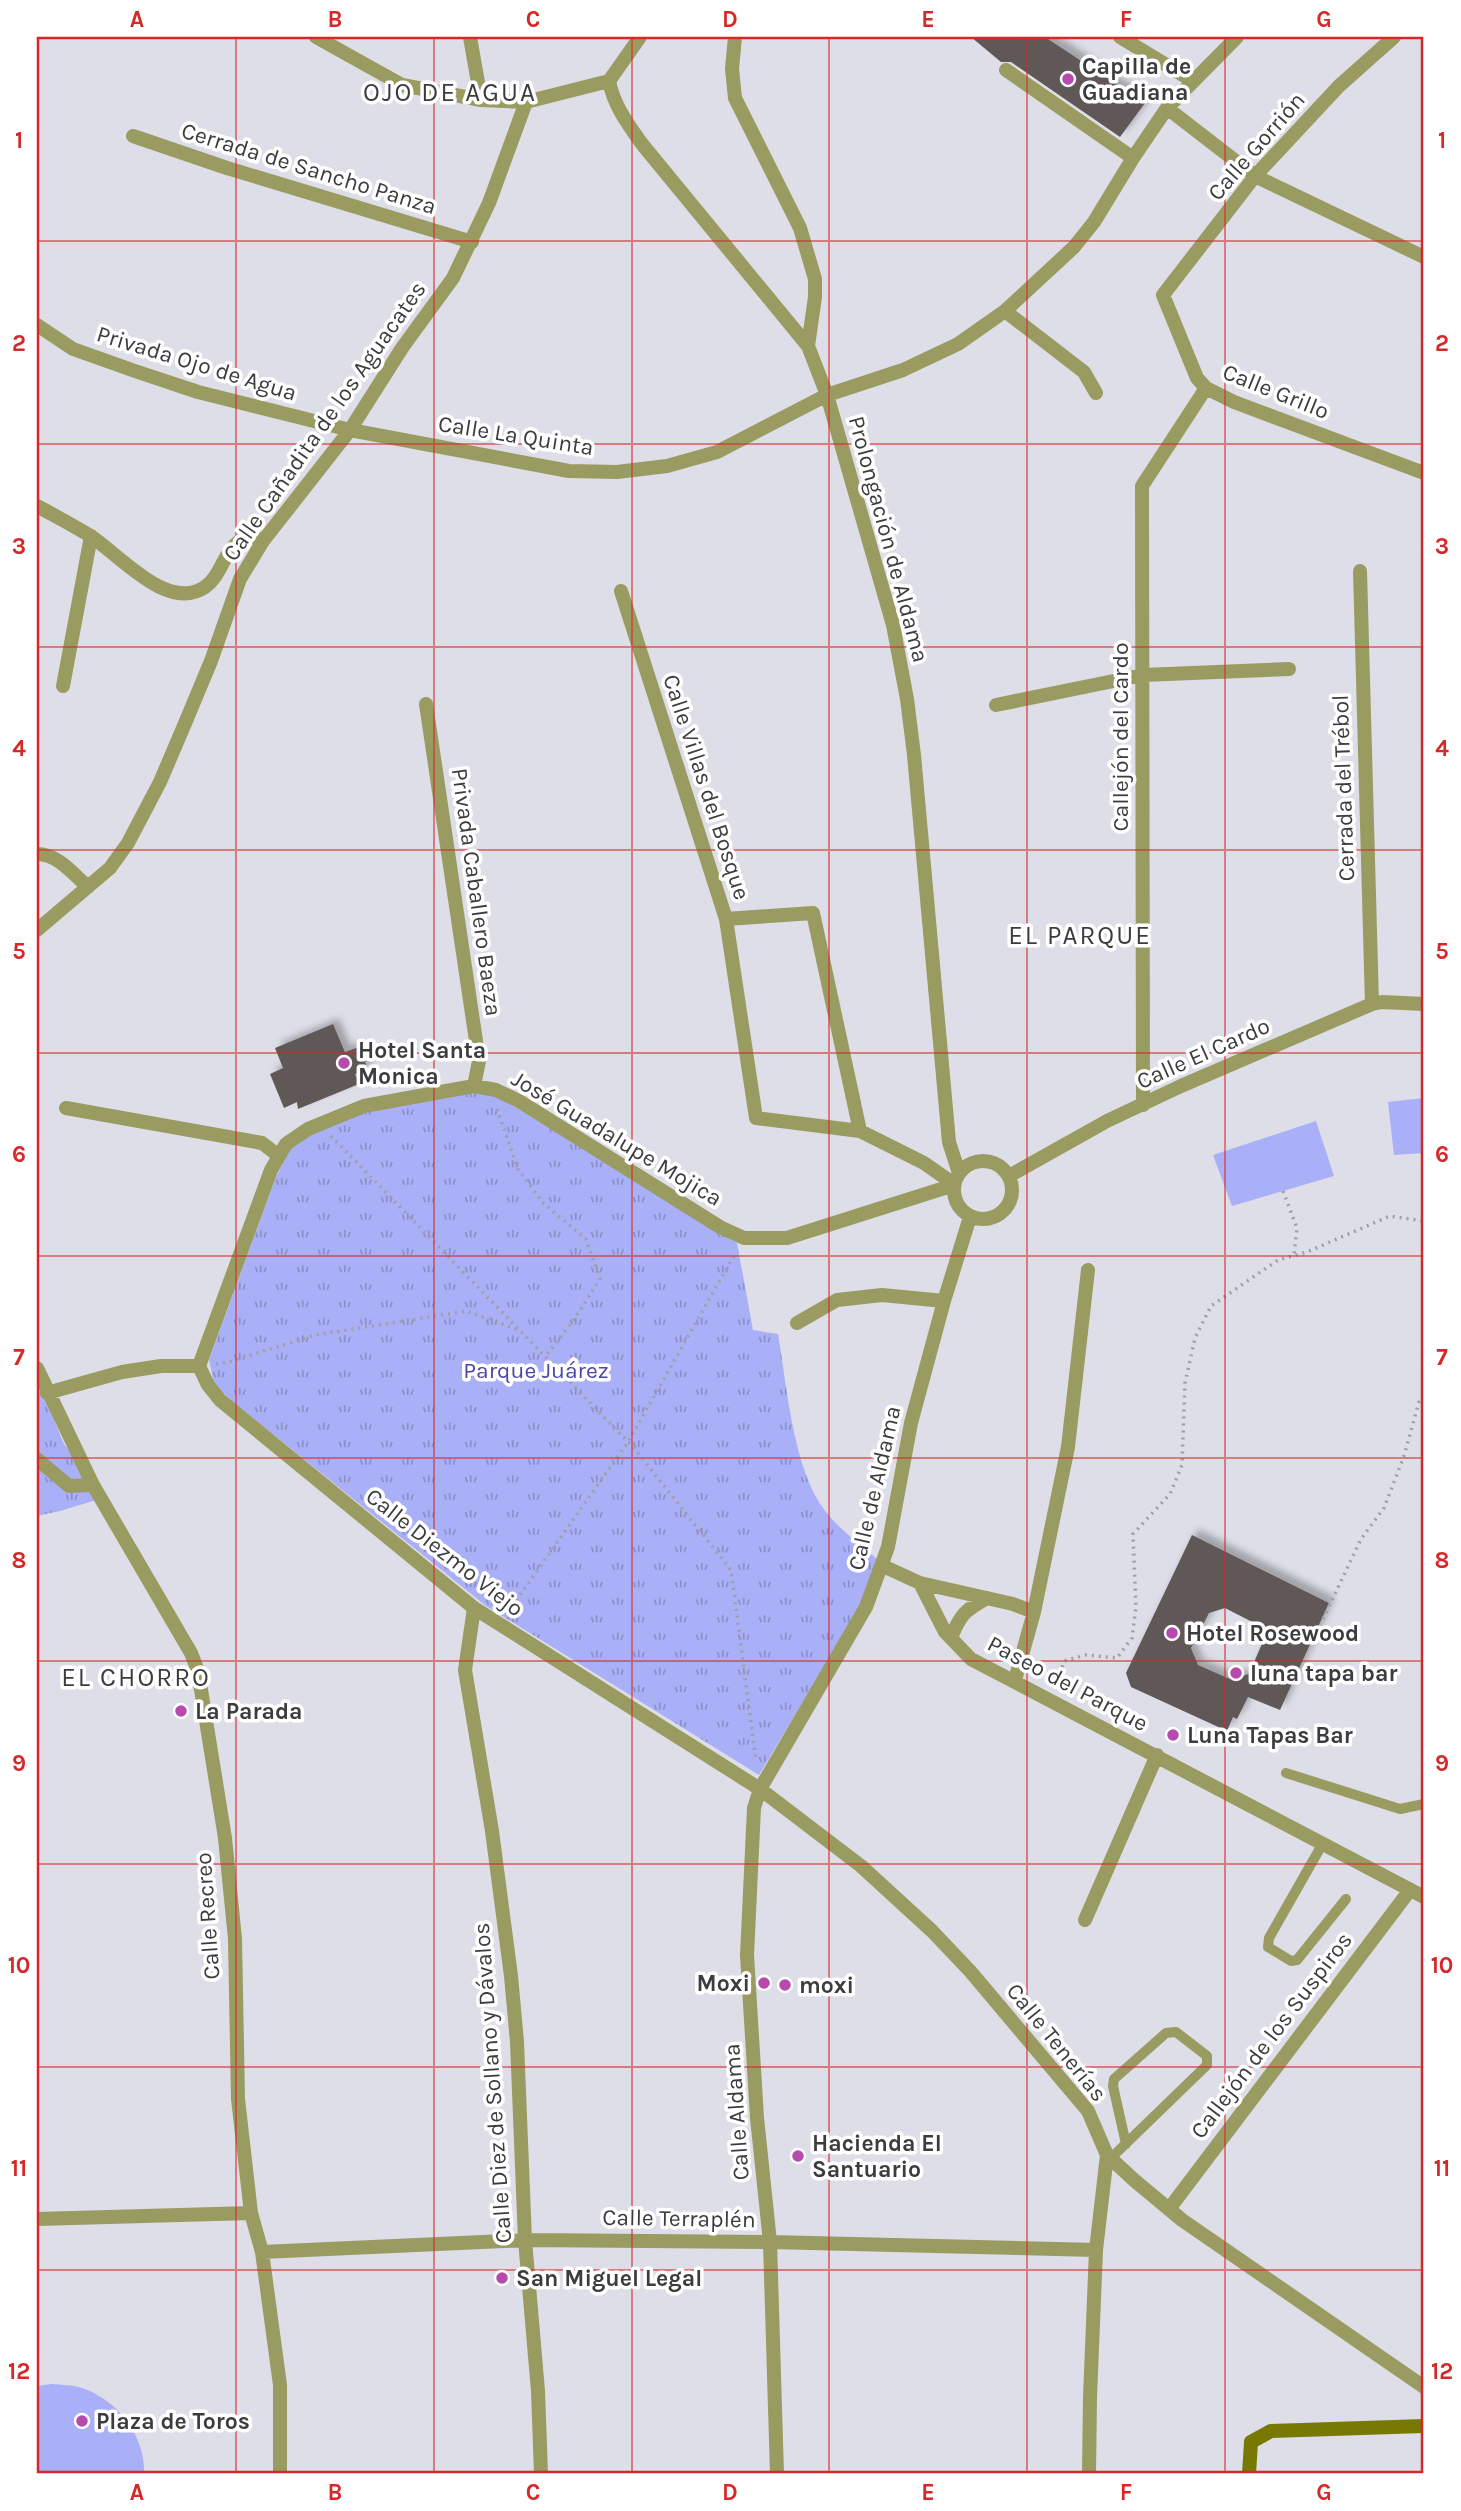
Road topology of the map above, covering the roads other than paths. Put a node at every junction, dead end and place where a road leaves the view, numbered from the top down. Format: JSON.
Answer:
{"nodes":[{"id":1,"x":316,"y":37,"type":"edge"},
{"id":2,"x":470,"y":37,"type":"edge"},
{"id":3,"x":640,"y":37,"type":"edge"},
{"id":4,"x":735,"y":37,"type":"edge"},
{"id":5,"x":1120,"y":37,"type":"edge"},
{"id":6,"x":1237,"y":37,"type":"edge"},
{"id":7,"x":1394,"y":37,"type":"edge"},
{"id":8,"x":1006,"y":71,"type":"dead end"},
{"id":9,"x":609,"y":81,"type":"junction"},
{"id":10,"x":1194,"y":81,"type":"junction"},
{"id":11,"x":481,"y":100,"type":"junction"},
{"id":12,"x":526,"y":102,"type":"junction"},
{"id":13,"x":1167,"y":108,"type":"junction"},
{"id":14,"x":133,"y":136,"type":"dead end"},
{"id":15,"x":1133,"y":158,"type":"junction"},
{"id":16,"x":1255,"y":176,"type":"junction"},
{"id":17,"x":472,"y":242,"type":"junction"},
{"id":18,"x":1424,"y":257,"type":"edge"},
{"id":19,"x":1163,"y":295,"type":"joint"},
{"id":20,"x":1005,"y":311,"type":"junction"},
{"id":21,"x":37,"y":325,"type":"edge"},
{"id":22,"x":807,"y":346,"type":"junction"},
{"id":23,"x":1206,"y":387,"type":"junction"},
{"id":24,"x":1096,"y":393,"type":"dead end"},
{"id":25,"x":827,"y":396,"type":"junction"},
{"id":26,"x":350,"y":430,"type":"junction"},
{"id":27,"x":1424,"y":473,"type":"edge"},
{"id":28,"x":37,"y":506,"type":"edge"},
{"id":29,"x":91,"y":536,"type":"junction"},
{"id":30,"x":263,"y":541,"type":"junction"},
{"id":31,"x":1360,"y":571,"type":"dead end"},
{"id":32,"x":621,"y":591,"type":"dead end"},
{"id":33,"x":1289,"y":669,"type":"dead end"},
{"id":34,"x":1143,"y":674,"type":"junction"},
{"id":35,"x":63,"y":686,"type":"dead end"},
{"id":36,"x":426,"y":704,"type":"dead end"},
{"id":37,"x":996,"y":705,"type":"dead end"},
{"id":38,"x":37,"y":854,"type":"edge"},
{"id":39,"x":88,"y":887,"type":"junction"},
{"id":40,"x":726,"y":919,"type":"junction"},
{"id":41,"x":37,"y":930,"type":"edge"},
{"id":42,"x":1372,"y":1004,"type":"junction"},
{"id":43,"x":1424,"y":1004,"type":"edge"},
{"id":44,"x":474,"y":1086,"type":"junction"},
{"id":45,"x":1143,"y":1105,"type":"junction"},
{"id":46,"x":66,"y":1108,"type":"dead end"},
{"id":47,"x":860,"y":1131,"type":"junction"},
{"id":48,"x":279,"y":1156,"type":"junction"},
{"id":49,"x":1009,"y":1176,"type":"junction"},
{"id":50,"x":956,"y":1181,"type":"junction"},
{"id":51,"x":970,"y":1217,"type":"junction"},
{"id":52,"x":1088,"y":1270,"type":"dead end"},
{"id":53,"x":944,"y":1301,"type":"junction"},
{"id":54,"x":797,"y":1323,"type":"dead end"},
{"id":55,"x":199,"y":1366,"type":"junction"},
{"id":56,"x":37,"y":1368,"type":"edge"},
{"id":57,"x":47,"y":1393,"type":"junction"},
{"id":58,"x":37,"y":1459,"type":"edge"},
{"id":59,"x":93,"y":1485,"type":"junction"},
{"id":60,"x":883,"y":1566,"type":"junction"},
{"id":61,"x":920,"y":1583,"type":"junction"},
{"id":62,"x":987,"y":1598,"type":"junction"},
{"id":63,"x":474,"y":1608,"type":"junction"},
{"id":64,"x":1034,"y":1612,"type":"junction"},
{"id":65,"x":951,"y":1639,"type":"junction"},
{"id":66,"x":1015,"y":1680,"type":"junction"},
{"id":67,"x":1157,"y":1755,"type":"junction"},
{"id":68,"x":1286,"y":1773,"type":"dead end"},
{"id":69,"x":760,"y":1788,"type":"junction"},
{"id":70,"x":1424,"y":1804,"type":"edge"},
{"id":71,"x":1323,"y":1843,"type":"junction"},
{"id":72,"x":1410,"y":1889,"type":"junction"},
{"id":73,"x":1424,"y":1897,"type":"edge"},
{"id":74,"x":1346,"y":1899,"type":"dead end"},
{"id":75,"x":1085,"y":1920,"type":"dead end"},
{"id":76,"x":1126,"y":2144,"type":"junction"},
{"id":77,"x":1109,"y":2157,"type":"junction"},
{"id":78,"x":1169,"y":2208,"type":"junction"},
{"id":79,"x":251,"y":2213,"type":"junction"},
{"id":80,"x":37,"y":2219,"type":"edge"},
{"id":81,"x":525,"y":2239,"type":"junction"},
{"id":82,"x":770,"y":2242,"type":"junction"},
{"id":83,"x":1096,"y":2250,"type":"junction"},
{"id":84,"x":262,"y":2252,"type":"junction"},
{"id":85,"x":1424,"y":2387,"type":"edge"},
{"id":86,"x":1424,"y":2426,"type":"edge"},
{"id":87,"x":281,"y":2474,"type":"edge"},
{"id":88,"x":541,"y":2474,"type":"edge"},
{"id":89,"x":777,"y":2474,"type":"edge"},
{"id":90,"x":1089,"y":2474,"type":"edge"},
{"id":91,"x":1249,"y":2474,"type":"edge"}],
"edges":[{"from":1,"to":11,"type":"street"},
{"from":2,"to":11,"type":"street"},
{"from":3,"to":9,"type":"street"},
{"from":4,"to":22,"type":"street"},
{"from":5,"to":10,"type":"street"},
{"from":6,"to":10,"type":"street","name":"Calle La Quinta"},
{"from":7,"to":16,"type":"street","name":"Calle Gorrión"},
{"from":8,"to":15,"type":"street"},
{"from":9,"to":12,"type":"street"},
{"from":9,"to":22,"type":"street","name":"Prolongación de Aldama"},
{"from":10,"to":13,"type":"street","name":"Calle La Quinta"},
{"from":11,"to":12,"type":"street"},
{"from":12,"to":17,"type":"street","name":"Calle Cañadita de los Aguacates"},
{"from":13,"to":15,"type":"street","name":"Calle La Quinta"},
{"from":13,"to":16,"type":"street"},
{"from":14,"to":17,"type":"street","name":"Cerrada de Sancho Panza"},
{"from":15,"to":20,"type":"street","name":"Calle La Quinta"},
{"from":16,"to":18,"type":"street"},
{"from":16,"to":19,"type":"street","name":"Calle Gorrión"},
{"from":17,"to":26,"type":"street","name":"Calle Cañadita de los Aguacates"},
{"from":19,"to":23,"type":"street","name":"Calle Grillo"},
{"from":20,"to":24,"type":"street"},
{"from":20,"to":25,"type":"street","name":"Calle La Quinta"},
{"from":21,"to":26,"type":"street","name":"Privada Ojo de Agua"},
{"from":22,"to":25,"type":"street","name":"Prolongación de Aldama"},
{"from":23,"to":27,"type":"street","name":"Calle Grillo"},
{"from":23,"to":34,"type":"street","name":"Callejón del Cardo"},
{"from":25,"to":26,"type":"street","name":"Calle La Quinta"},
{"from":25,"to":50,"type":"street","name":"Prolongación de Aldama"},
{"from":26,"to":30,"type":"street","name":"Calle Cañadita de los Aguacates"},
{"from":28,"to":29,"type":"street"},
{"from":29,"to":30,"type":"street"},
{"from":29,"to":35,"type":"street"},
{"from":30,"to":39,"type":"street","name":"Calle Cañadita de los Aguacates"},
{"from":31,"to":42,"type":"street","name":"Cerrada del Trébol"},
{"from":32,"to":40,"type":"street","name":"Calle Villas del Bosque"},
{"from":33,"to":34,"type":"street"},
{"from":34,"to":37,"type":"street"},
{"from":34,"to":45,"type":"street","name":"Callejón del Cardo"},
{"from":36,"to":44,"type":"street","name":"Privada Caballero Baeza"},
{"from":38,"to":39,"type":"street"},
{"from":39,"to":41,"type":"street","name":"Calle Cañadita de los Aguacates"},
{"from":40,"to":47,"type":"street"},
{"from":40,"to":47,"type":"street","name":"Calle Villas del Bosque"},
{"from":42,"to":43,"type":"street","name":"Calle El Cardo"},
{"from":42,"to":45,"type":"street","name":"Calle El Cardo"},
{"from":44,"to":48,"type":"street","name":"José Guadalupe Mojica"},
{"from":44,"to":50,"type":"street","name":"José Guadalupe Mojica"},
{"from":45,"to":49,"type":"street","name":"Calle El Cardo"},
{"from":46,"to":48,"type":"street"},
{"from":47,"to":50,"type":"street"},
{"from":48,"to":55,"type":"street","name":"José Guadalupe Mojica"},
{"from":49,"to":50,"type":"street"},
{"from":49,"to":51,"type":"street"},
{"from":50,"to":51,"type":"street"},
{"from":51,"to":53,"type":"street","name":"Calle de Aldama"},
{"from":52,"to":64,"type":"street"},
{"from":53,"to":54,"type":"street"},
{"from":53,"to":60,"type":"street","name":"Calle de Aldama"},
{"from":55,"to":57,"type":"street"},
{"from":55,"to":63,"type":"street","name":"Calle Diezmo Viejo"},
{"from":56,"to":57,"type":"street"},
{"from":57,"to":59,"type":"street","name":"Calle Recreo"},
{"from":58,"to":59,"type":"street"},
{"from":59,"to":79,"type":"street","name":"Calle Recreo"},
{"from":60,"to":61,"type":"street"},
{"from":60,"to":69,"type":"street","name":"Calle de Aldama"},
{"from":61,"to":62,"type":"street"},
{"from":61,"to":65,"type":"street","name":"Paseo del Parque"},
{"from":62,"to":64,"type":"street"},
{"from":62,"to":65,"type":"street"},
{"from":63,"to":69,"type":"street","name":"Calle Diezmo Viejo"},
{"from":63,"to":81,"type":"street","name":"Calle Diez de Sollano y Dávalos"},
{"from":64,"to":66,"type":"street"},
{"from":65,"to":66,"type":"street","name":"Paseo del Parque"},
{"from":66,"to":67,"type":"street","name":"Paseo del Parque"},
{"from":67,"to":71,"type":"street","name":"Paseo del Parque"},
{"from":67,"to":75,"type":"street"},
{"from":68,"to":70,"type":"lane"},
{"from":69,"to":77,"type":"street","name":"Calle Tenerías"},
{"from":69,"to":82,"type":"street","name":"Calle Aldama"},
{"from":71,"to":72,"type":"street","name":"Paseo del Parque"},
{"from":71,"to":74,"type":"lane"},
{"from":72,"to":73,"type":"street","name":"Paseo del Parque"},
{"from":72,"to":78,"type":"street","name":"Callejón de los Suspiros"},
{"from":76,"to":76,"type":"lane"},
{"from":76,"to":77,"type":"lane"},
{"from":77,"to":78,"type":"street","name":"Calle Tenerías"},
{"from":77,"to":83,"type":"street"},
{"from":78,"to":85,"type":"street","name":"Calle Tenerías"},
{"from":79,"to":80,"type":"street"},
{"from":79,"to":84,"type":"street","name":"Calle Recreo"},
{"from":81,"to":82,"type":"street","name":"Calle Terraplén"},
{"from":81,"to":84,"type":"street","name":"Calle Terraplén"},
{"from":81,"to":88,"type":"street","name":"Calle Diez de Sollano y Dávalos"},
{"from":82,"to":83,"type":"street","name":"Calle Terraplén"},
{"from":82,"to":89,"type":"street","name":"Calle Aldama"},
{"from":83,"to":90,"type":"street"},
{"from":84,"to":87,"type":"street","name":"Calle Recreo"},
{"from":86,"to":91,"type":"street"}]}
